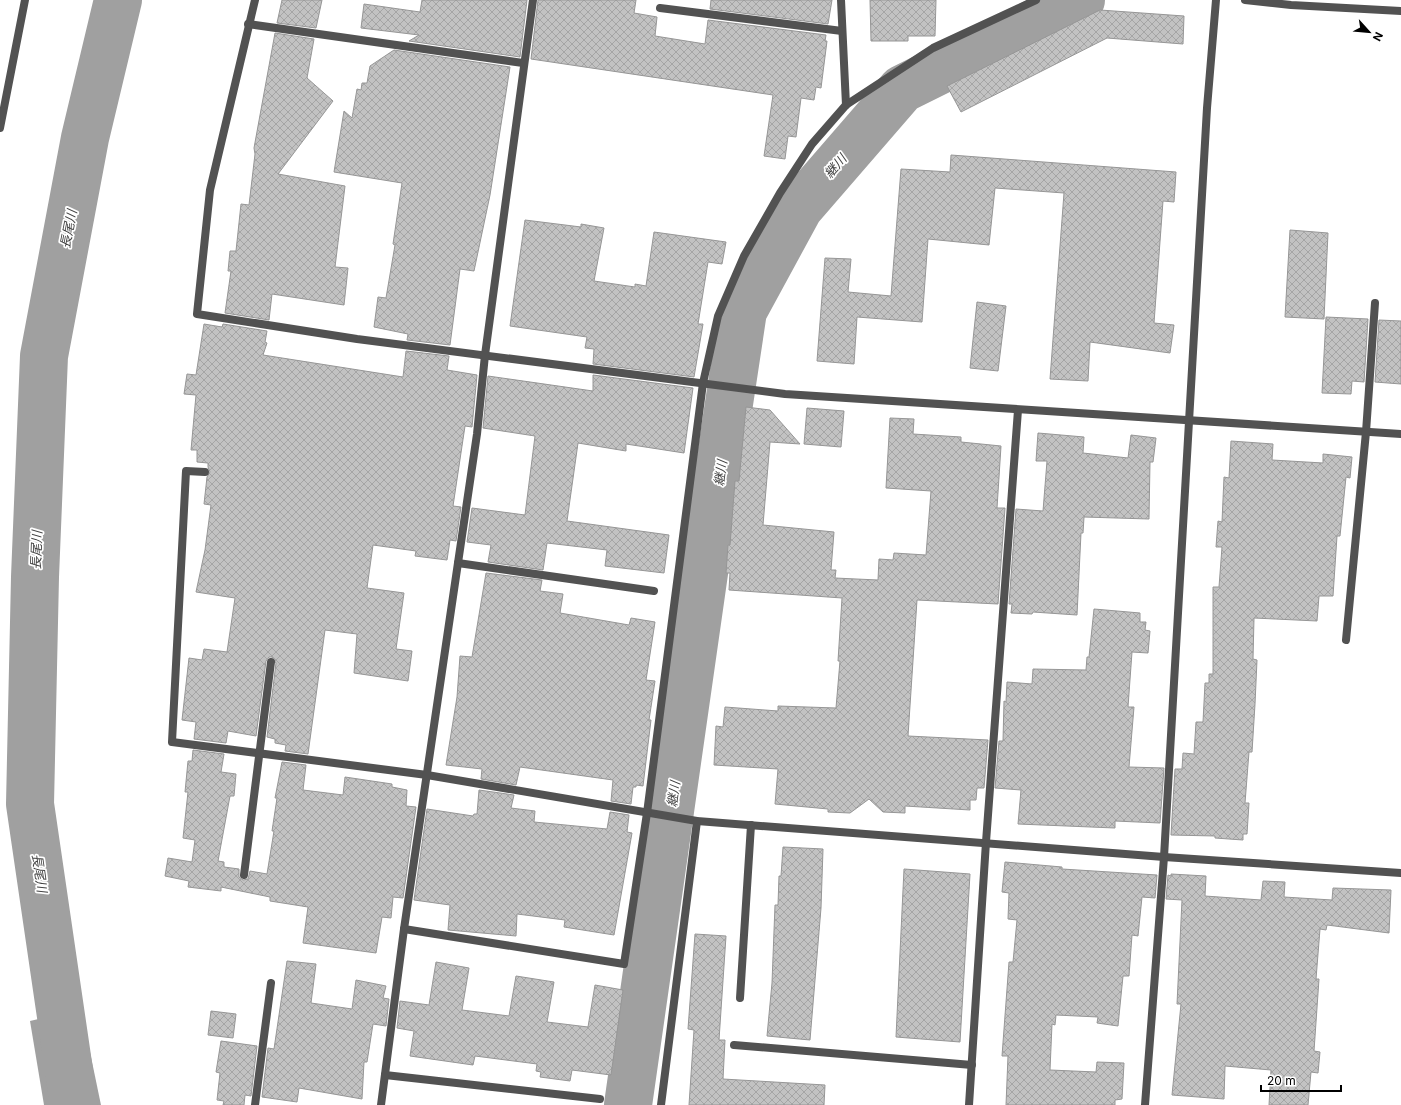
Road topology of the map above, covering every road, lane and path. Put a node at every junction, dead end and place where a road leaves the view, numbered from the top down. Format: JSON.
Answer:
{"nodes":[{"id":1,"x":24,"y":0,"type":"edge"},
{"id":2,"x":255,"y":0,"type":"edge"},
{"id":3,"x":533,"y":0,"type":"edge"},
{"id":4,"x":841,"y":0,"type":"edge"},
{"id":5,"x":1035,"y":0,"type":"edge"},
{"id":6,"x":1216,"y":0,"type":"edge"},
{"id":7,"x":1245,"y":0,"type":"edge"},
{"id":8,"x":660,"y":8,"type":"dead end"},
{"id":9,"x":1401,"y":11,"type":"edge"},
{"id":10,"x":248,"y":24,"type":"junction"},
{"id":11,"x":842,"y":31,"type":"junction"},
{"id":12,"x":523,"y":63,"type":"junction"},
{"id":13,"x":846,"y":104,"type":"junction"},
{"id":14,"x":0,"y":128,"type":"edge"},
{"id":15,"x":1375,"y":303,"type":"dead end"},
{"id":16,"x":485,"y":355,"type":"junction"},
{"id":17,"x":703,"y":383,"type":"junction"},
{"id":18,"x":1018,"y":410,"type":"junction"},
{"id":19,"x":1190,"y":422,"type":"junction"},
{"id":20,"x":1366,"y":432,"type":"junction"},
{"id":21,"x":1401,"y":434,"type":"edge"},
{"id":22,"x":205,"y":472,"type":"dead end"},
{"id":23,"x":458,"y":563,"type":"junction"},
{"id":24,"x":654,"y":591,"type":"dead end"},
{"id":25,"x":1346,"y":640,"type":"dead end"},
{"id":26,"x":271,"y":662,"type":"dead end"},
{"id":27,"x":259,"y":755,"type":"junction"},
{"id":28,"x":427,"y":775,"type":"junction"},
{"id":29,"x":647,"y":813,"type":"junction"},
{"id":30,"x":697,"y":821,"type":"junction"},
{"id":31,"x":751,"y":825,"type":"junction"},
{"id":32,"x":986,"y":842,"type":"junction"},
{"id":33,"x":1164,"y":857,"type":"junction"},
{"id":34,"x":1401,"y":872,"type":"edge"},
{"id":35,"x":244,"y":875,"type":"dead end"},
{"id":36,"x":404,"y":929,"type":"junction"},
{"id":37,"x":271,"y":983,"type":"dead end"},
{"id":38,"x":740,"y":998,"type":"dead end"},
{"id":39,"x":734,"y":1045,"type":"dead end"},
{"id":40,"x":972,"y":1065,"type":"junction"},
{"id":41,"x":385,"y":1075,"type":"junction"},
{"id":42,"x":600,"y":1100,"type":"dead end"},
{"id":43,"x":255,"y":1105,"type":"edge"},
{"id":44,"x":381,"y":1105,"type":"edge"},
{"id":45,"x":661,"y":1105,"type":"edge"},
{"id":46,"x":969,"y":1105,"type":"edge"},
{"id":47,"x":1145,"y":1105,"type":"edge"}],
"edges":[{"from":1,"to":14,"type":"street"},
{"from":2,"to":10,"type":"street"},
{"from":3,"to":12,"type":"street"},
{"from":4,"to":11,"type":"street"},
{"from":5,"to":13,"type":"street"},
{"from":6,"to":19,"type":"street"},
{"from":7,"to":9,"type":"street"},
{"from":8,"to":11,"type":"street"},
{"from":10,"to":12,"type":"street"},
{"from":10,"to":16,"type":"street"},
{"from":11,"to":13,"type":"street"},
{"from":12,"to":16,"type":"street"},
{"from":13,"to":17,"type":"street"},
{"from":15,"to":20,"type":"street"},
{"from":16,"to":17,"type":"street"},
{"from":16,"to":23,"type":"street"},
{"from":17,"to":18,"type":"street"},
{"from":17,"to":29,"type":"street"},
{"from":18,"to":19,"type":"street"},
{"from":18,"to":32,"type":"street"},
{"from":19,"to":20,"type":"street"},
{"from":19,"to":33,"type":"street"},
{"from":20,"to":21,"type":"street"},
{"from":20,"to":25,"type":"street"},
{"from":22,"to":27,"type":"street"},
{"from":23,"to":24,"type":"street"},
{"from":23,"to":28,"type":"street"},
{"from":26,"to":27,"type":"street"},
{"from":27,"to":28,"type":"street"},
{"from":27,"to":35,"type":"street"},
{"from":28,"to":29,"type":"street"},
{"from":28,"to":36,"type":"street"},
{"from":29,"to":30,"type":"street"},
{"from":29,"to":36,"type":"street"},
{"from":30,"to":31,"type":"street"},
{"from":30,"to":45,"type":"street"},
{"from":31,"to":32,"type":"street"},
{"from":31,"to":38,"type":"street"},
{"from":32,"to":33,"type":"street"},
{"from":32,"to":40,"type":"street"},
{"from":33,"to":34,"type":"street"},
{"from":33,"to":47,"type":"street"},
{"from":36,"to":41,"type":"street"},
{"from":37,"to":43,"type":"street"},
{"from":39,"to":40,"type":"street"},
{"from":40,"to":46,"type":"street"},
{"from":41,"to":42,"type":"street"},
{"from":41,"to":44,"type":"street"}]}
